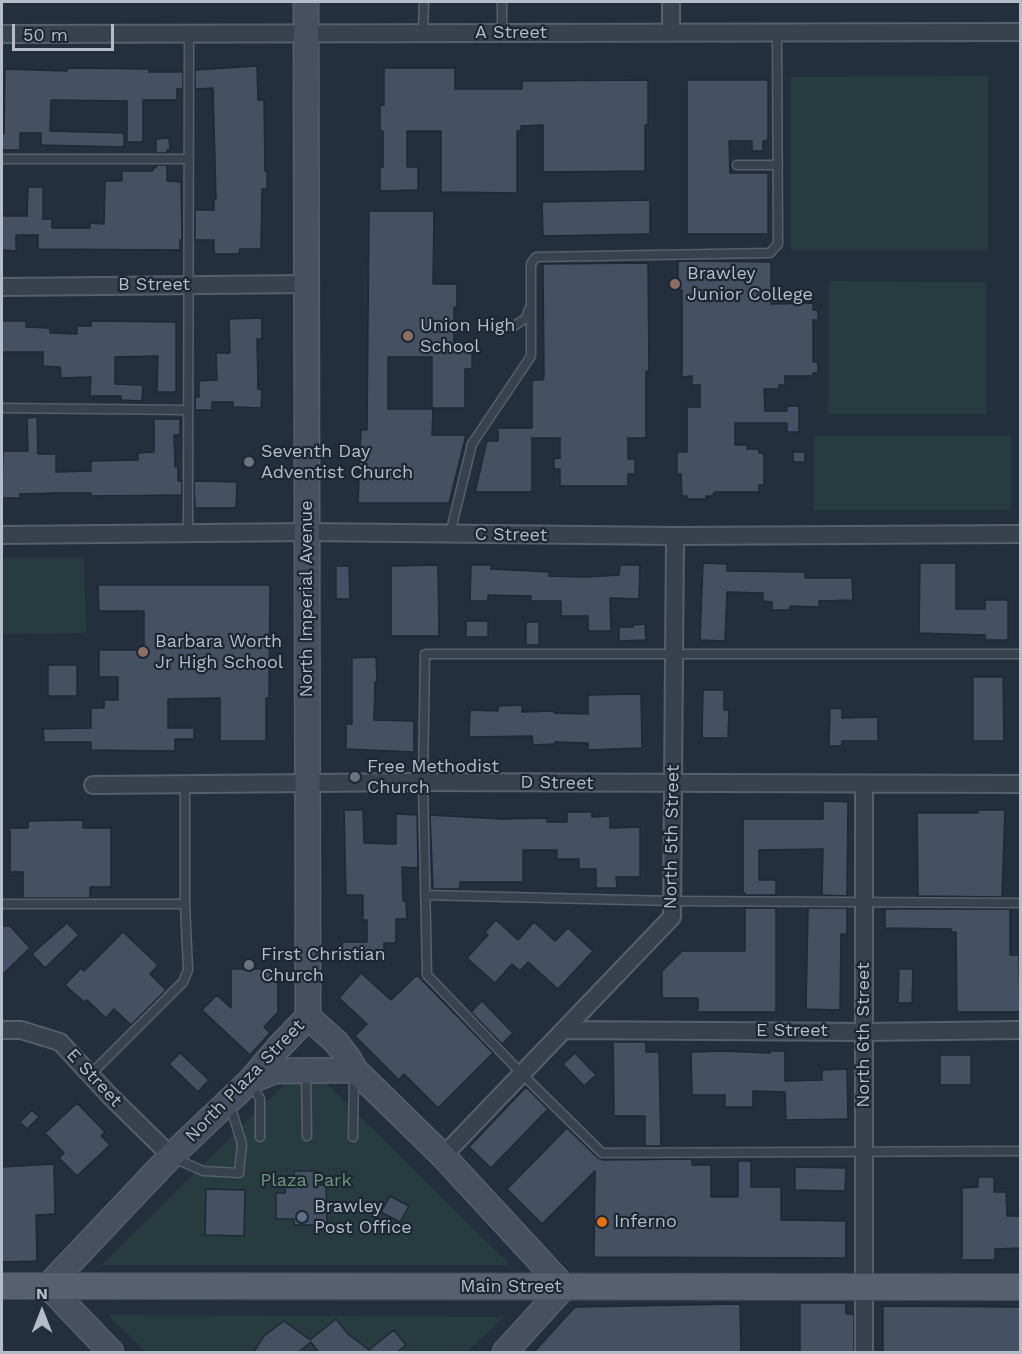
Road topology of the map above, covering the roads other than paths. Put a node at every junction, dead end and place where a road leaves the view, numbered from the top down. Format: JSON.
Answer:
{"nodes":[{"id":1,"x":306,"y":2,"type":"edge"},
{"id":2,"x":424,"y":2,"type":"edge"},
{"id":3,"x":502,"y":2,"type":"edge"},
{"id":4,"x":671,"y":2,"type":"edge"},
{"id":5,"x":1020,"y":32,"type":"edge"},
{"id":6,"x":305,"y":33,"type":"junction"},
{"id":7,"x":423,"y":33,"type":"junction"},
{"id":8,"x":502,"y":33,"type":"junction"},
{"id":9,"x":671,"y":33,"type":"junction"},
{"id":10,"x":777,"y":33,"type":"junction"},
{"id":11,"x":2,"y":34,"type":"edge"},
{"id":12,"x":189,"y":34,"type":"junction"},
{"id":13,"x":2,"y":159,"type":"edge"},
{"id":14,"x":189,"y":159,"type":"junction"},
{"id":15,"x":737,"y":165,"type":"dead end"},
{"id":16,"x":778,"y":165,"type":"junction"},
{"id":17,"x":189,"y":285,"type":"junction"},
{"id":18,"x":307,"y":285,"type":"junction"},
{"id":19,"x":2,"y":286,"type":"edge"},
{"id":20,"x":532,"y":300,"type":"junction"},
{"id":21,"x":491,"y":327,"type":"dead end"},
{"id":22,"x":2,"y":408,"type":"edge"},
{"id":23,"x":188,"y":410,"type":"junction"},
{"id":24,"x":307,"y":532,"type":"junction"},
{"id":25,"x":188,"y":533,"type":"junction"},
{"id":26,"x":450,"y":534,"type":"junction"},
{"id":27,"x":1020,"y":534,"type":"edge"},
{"id":28,"x":2,"y":535,"type":"edge"},
{"id":29,"x":675,"y":536,"type":"junction"},
{"id":30,"x":1020,"y":654,"type":"edge"},
{"id":31,"x":674,"y":655,"type":"junction"},
{"id":32,"x":423,"y":782,"type":"junction"},
{"id":33,"x":306,"y":783,"type":"junction"},
{"id":34,"x":185,"y":784,"type":"junction"},
{"id":35,"x":673,"y":784,"type":"junction"},
{"id":36,"x":864,"y":784,"type":"junction"},
{"id":37,"x":1020,"y":784,"type":"edge"},
{"id":38,"x":93,"y":785,"type":"dead end"},
{"id":39,"x":425,"y":895,"type":"junction"},
{"id":40,"x":672,"y":901,"type":"junction"},
{"id":41,"x":864,"y":901,"type":"junction"},
{"id":42,"x":1020,"y":903,"type":"edge"},
{"id":43,"x":2,"y":904,"type":"edge"},
{"id":44,"x":185,"y":904,"type":"junction"},
{"id":45,"x":308,"y":1017,"type":"junction"},
{"id":46,"x":2,"y":1030,"type":"edge"},
{"id":47,"x":564,"y":1030,"type":"junction"},
{"id":48,"x":1020,"y":1030,"type":"edge"},
{"id":49,"x":864,"y":1032,"type":"junction"},
{"id":50,"x":354,"y":1070,"type":"junction"},
{"id":51,"x":306,"y":1071,"type":"junction"},
{"id":52,"x":91,"y":1074,"type":"junction"},
{"id":53,"x":522,"y":1074,"type":"junction"},
{"id":54,"x":250,"y":1081,"type":"junction"},
{"id":55,"x":229,"y":1101,"type":"junction"},
{"id":56,"x":307,"y":1136,"type":"dead end"},
{"id":57,"x":260,"y":1137,"type":"dead end"},
{"id":58,"x":353,"y":1137,"type":"dead end"},
{"id":59,"x":1020,"y":1151,"type":"edge"},
{"id":60,"x":864,"y":1152,"type":"junction"},
{"id":61,"x":171,"y":1156,"type":"junction"},
{"id":62,"x":443,"y":1156,"type":"junction"},
{"id":63,"x":2,"y":1286,"type":"edge"},
{"id":64,"x":48,"y":1286,"type":"junction"},
{"id":65,"x":864,"y":1286,"type":"junction"},
{"id":66,"x":564,"y":1287,"type":"junction"},
{"id":67,"x":1020,"y":1287,"type":"edge"},
{"id":68,"x":111,"y":1353,"type":"edge"},
{"id":69,"x":505,"y":1353,"type":"edge"},
{"id":70,"x":864,"y":1353,"type":"edge"}],
"edges":[{"from":1,"to":6,"type":"street","name":"North Imperial Avenue"},
{"from":2,"to":7,"type":"lane"},
{"from":3,"to":8,"type":"lane"},
{"from":4,"to":9,"type":"street"},
{"from":5,"to":10,"type":"street","name":"A Street"},
{"from":6,"to":7,"type":"street","name":"A Street"},
{"from":6,"to":12,"type":"street","name":"A Street"},
{"from":6,"to":18,"type":"street","name":"North Imperial Avenue"},
{"from":7,"to":8,"type":"street","name":"A Street"},
{"from":8,"to":9,"type":"street","name":"A Street"},
{"from":9,"to":10,"type":"street","name":"A Street"},
{"from":10,"to":16,"type":"lane"},
{"from":11,"to":12,"type":"street","name":"A Street"},
{"from":12,"to":14,"type":"lane"},
{"from":13,"to":14,"type":"lane"},
{"from":14,"to":17,"type":"lane"},
{"from":15,"to":16,"type":"lane"},
{"from":16,"to":20,"type":"lane"},
{"from":17,"to":18,"type":"street","name":"B Street"},
{"from":17,"to":19,"type":"street","name":"B Street"},
{"from":17,"to":23,"type":"lane"},
{"from":18,"to":24,"type":"street","name":"North Imperial Avenue"},
{"from":20,"to":21,"type":"lane"},
{"from":20,"to":26,"type":"lane"},
{"from":22,"to":23,"type":"lane"},
{"from":23,"to":25,"type":"lane"},
{"from":24,"to":25,"type":"street","name":"C Street"},
{"from":24,"to":26,"type":"street","name":"C Street"},
{"from":24,"to":33,"type":"street","name":"North Imperial Avenue"},
{"from":25,"to":28,"type":"street","name":"C Street"},
{"from":26,"to":29,"type":"street","name":"C Street"},
{"from":27,"to":29,"type":"street","name":"C Street"},
{"from":29,"to":31,"type":"street","name":"North 5th Street"},
{"from":30,"to":31,"type":"lane"},
{"from":31,"to":32,"type":"lane"},
{"from":31,"to":35,"type":"street","name":"North 5th Street"},
{"from":32,"to":33,"type":"street","name":"D Street"},
{"from":32,"to":35,"type":"street","name":"D Street"},
{"from":32,"to":39,"type":"lane"},
{"from":33,"to":34,"type":"street","name":"D Street"},
{"from":33,"to":45,"type":"street","name":"North Imperial Avenue"},
{"from":34,"to":38,"type":"street","name":"D Street"},
{"from":34,"to":44,"type":"lane"},
{"from":35,"to":36,"type":"street","name":"D Street"},
{"from":35,"to":40,"type":"street","name":"North 5th Street"},
{"from":36,"to":37,"type":"street","name":"D Street"},
{"from":36,"to":41,"type":"street","name":"North 6th Street"},
{"from":39,"to":40,"type":"lane"},
{"from":39,"to":53,"type":"lane"},
{"from":40,"to":41,"type":"lane"},
{"from":40,"to":47,"type":"street","name":"North 5th Street"},
{"from":41,"to":42,"type":"lane"},
{"from":41,"to":49,"type":"street","name":"North 6th Street"},
{"from":43,"to":44,"type":"lane"},
{"from":44,"to":52,"type":"lane"},
{"from":45,"to":50,"type":"street","name":"North Plaza Street"},
{"from":45,"to":54,"type":"street","name":"North Plaza Street"},
{"from":46,"to":52,"type":"street","name":"E Street"},
{"from":47,"to":49,"type":"street","name":"E Street"},
{"from":47,"to":53,"type":"street","name":"North 5th Street"},
{"from":48,"to":49,"type":"street","name":"E Street"},
{"from":49,"to":60,"type":"street","name":"North 6th Street"},
{"from":50,"to":51,"type":"street"},
{"from":50,"to":58,"type":"lane"},
{"from":50,"to":62,"type":"street","name":"North Plaza Street"},
{"from":51,"to":54,"type":"street"},
{"from":51,"to":56,"type":"lane"},
{"from":52,"to":61,"type":"street","name":"E Street"},
{"from":53,"to":60,"type":"lane"},
{"from":53,"to":62,"type":"street","name":"North 5th Street"},
{"from":54,"to":55,"type":"street","name":"North Plaza Street"},
{"from":54,"to":57,"type":"lane"},
{"from":55,"to":61,"type":"street","name":"North Plaza Street"},
{"from":55,"to":61,"type":"lane"},
{"from":59,"to":60,"type":"lane"},
{"from":60,"to":65,"type":"street","name":"North 6th Street"},
{"from":61,"to":64,"type":"street","name":"North Plaza Street"},
{"from":62,"to":66,"type":"street","name":"North Plaza Street"},
{"from":63,"to":64,"type":"main road","name":"Main Street"},
{"from":64,"to":66,"type":"main road","name":"Main Street"},
{"from":64,"to":68,"type":"street"},
{"from":65,"to":66,"type":"main road","name":"Main Street"},
{"from":65,"to":67,"type":"main road","name":"Main Street"},
{"from":65,"to":70,"type":"street","name":"North 6th Street"},
{"from":66,"to":69,"type":"street"}]}
